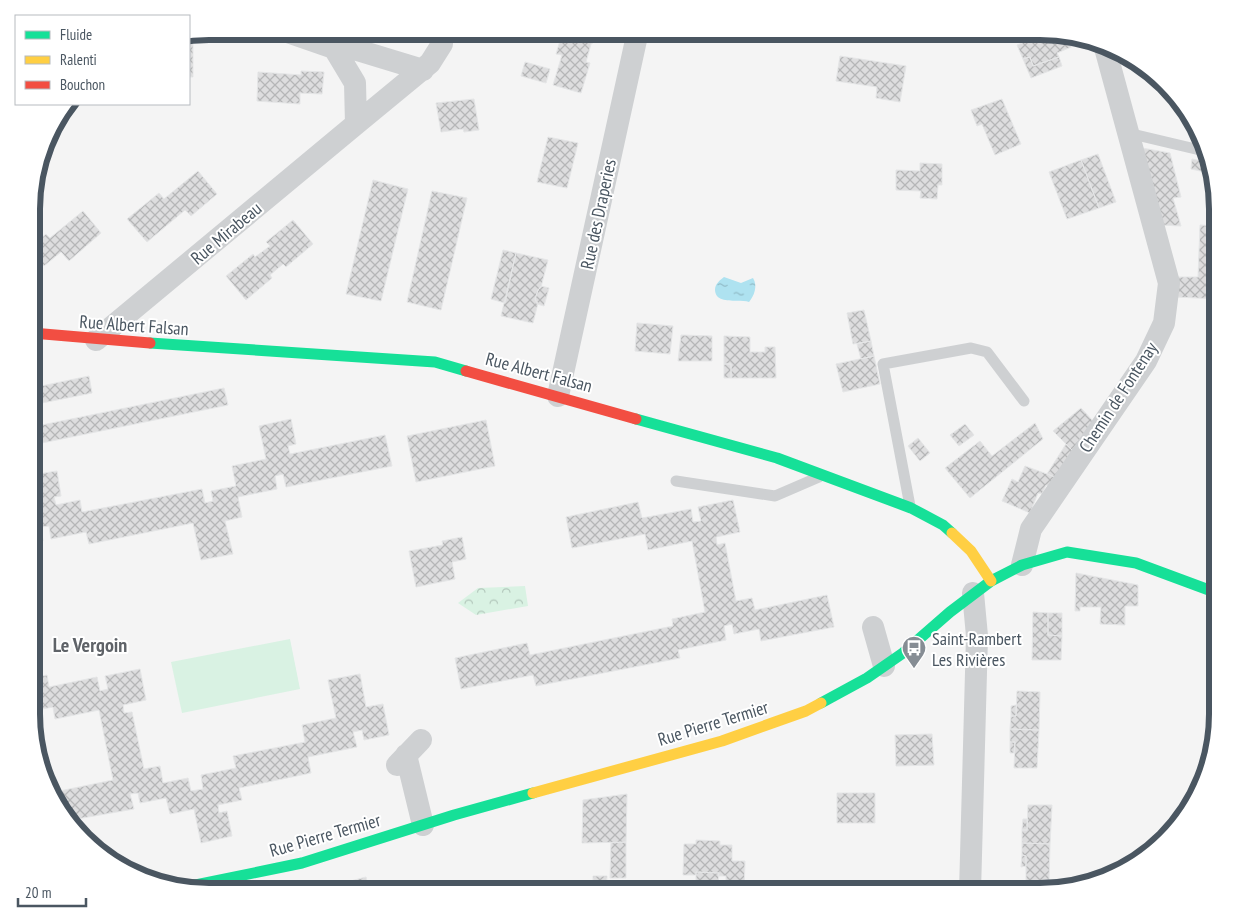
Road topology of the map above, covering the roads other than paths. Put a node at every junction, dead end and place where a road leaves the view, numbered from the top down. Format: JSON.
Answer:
{"nodes":[{"id":1,"x":311,"y":40,"type":"edge"},
{"id":2,"x":442,"y":40,"type":"edge"},
{"id":3,"x":636,"y":40,"type":"edge"},
{"id":4,"x":334,"y":48,"type":"junction"},
{"id":5,"x":1107,"y":54,"type":"edge"},
{"id":6,"x":422,"y":70,"type":"junction"},
{"id":7,"x":356,"y":124,"type":"junction"},
{"id":8,"x":1128,"y":133,"type":"junction"},
{"id":9,"x":1198,"y":150,"type":"edge"},
{"id":10,"x":40,"y":334,"type":"edge"},
{"id":11,"x":96,"y":340,"type":"junction"},
{"id":12,"x":558,"y":396,"type":"junction"},
{"id":13,"x":1024,"y":401,"type":"dead end"},
{"id":14,"x":823,"y":475,"type":"junction"},
{"id":15,"x":676,"y":481,"type":"dead end"},
{"id":16,"x":911,"y":508,"type":"junction"},
{"id":17,"x":1022,"y":564,"type":"junction"},
{"id":18,"x":982,"y":587,"type":"junction"},
{"id":19,"x":1209,"y":590,"type":"edge"},
{"id":20,"x":873,"y":627,"type":"dead end"},
{"id":21,"x":884,"y":666,"type":"junction"},
{"id":22,"x":408,"y":753,"type":"dead end"},
{"id":23,"x":423,"y":825,"type":"junction"},
{"id":24,"x":205,"y":883,"type":"edge"},
{"id":25,"x":970,"y":883,"type":"edge"}],
"edges":[{"from":1,"to":4,"type":"street"},
{"from":2,"to":6,"type":"street","name":"Rue Mirabeau"},
{"from":3,"to":12,"type":"street","name":"Rue des Draperies"},
{"from":4,"to":6,"type":"street"},
{"from":4,"to":7,"type":"street"},
{"from":5,"to":8,"type":"street","name":"Chemin de Fontenay"},
{"from":6,"to":7,"type":"street","name":"Rue Mirabeau"},
{"from":7,"to":11,"type":"street","name":"Rue Mirabeau"},
{"from":8,"to":9,"type":"lane"},
{"from":8,"to":17,"type":"street","name":"Chemin de Fontenay"},
{"from":10,"to":11,"type":"street","name":"Rue Albert Falsan"},
{"from":11,"to":12,"type":"street","name":"Rue Albert Falsan"},
{"from":12,"to":14,"type":"street","name":"Rue Albert Falsan"},
{"from":13,"to":16,"type":"lane"},
{"from":14,"to":15,"type":"lane"},
{"from":14,"to":16,"type":"street","name":"Rue Albert Falsan"},
{"from":16,"to":18,"type":"street","name":"Rue Albert Falsan"},
{"from":17,"to":18,"type":"street","name":"Rue Pierre Termier"},
{"from":17,"to":19,"type":"street","name":"Rue Pierre Termier"},
{"from":18,"to":21,"type":"street","name":"Rue Pierre Termier"},
{"from":18,"to":25,"type":"street"},
{"from":20,"to":21,"type":"street"},
{"from":21,"to":23,"type":"street","name":"Rue Pierre Termier"},
{"from":22,"to":23,"type":"street"},
{"from":23,"to":24,"type":"street","name":"Rue Pierre Termier"}]}
